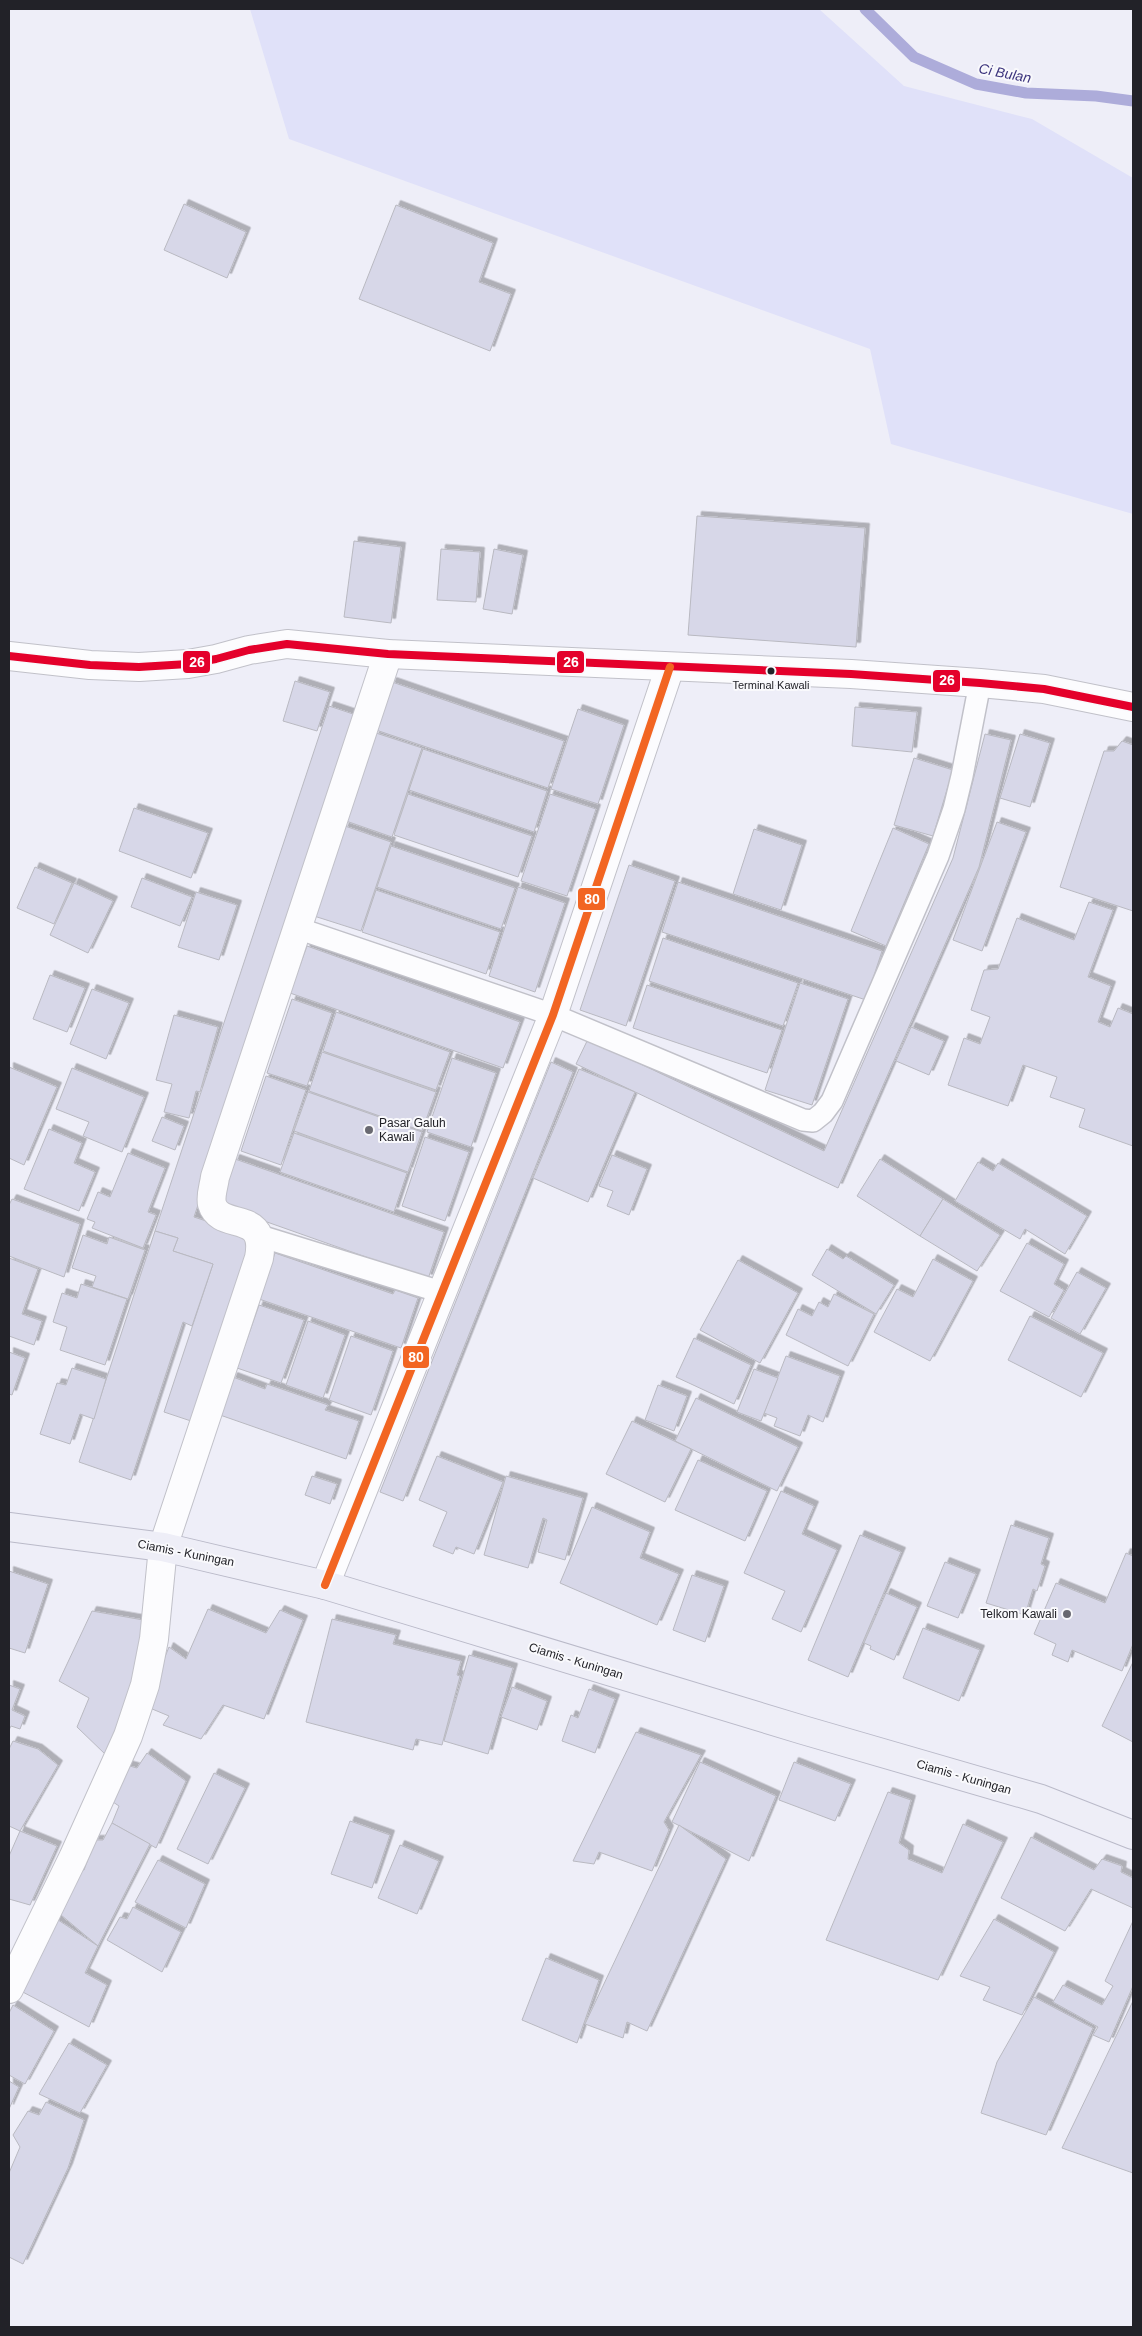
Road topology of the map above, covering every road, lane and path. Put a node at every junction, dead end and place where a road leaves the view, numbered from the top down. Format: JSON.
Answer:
{"nodes":[{"id":1,"x":388,"y":654,"type":"junction"},
{"id":2,"x":9,"y":656,"type":"edge"},
{"id":3,"x":670,"y":667,"type":"junction"},
{"id":4,"x":980,"y":683,"type":"junction"},
{"id":5,"x":1133,"y":707,"type":"edge"},
{"id":6,"x":298,"y":928,"type":"junction"},
{"id":7,"x":553,"y":1015,"type":"junction"},
{"id":8,"x":260,"y":1236,"type":"junction"},
{"id":9,"x":441,"y":1292,"type":"junction"},
{"id":10,"x":9,"y":1527,"type":"edge"},
{"id":11,"x":163,"y":1547,"type":"junction"},
{"id":12,"x":325,"y":1585,"type":"junction"},
{"id":13,"x":1133,"y":1835,"type":"edge"},
{"id":14,"x":9,"y":1989,"type":"edge"}],
"edges":[{"from":1,"to":2,"type":"street"},
{"from":1,"to":3,"type":"street"},
{"from":1,"to":6,"type":"street"},
{"from":3,"to":4,"type":"street"},
{"from":3,"to":7,"type":"street"},
{"from":4,"to":5,"type":"street"},
{"from":4,"to":7,"type":"lane"},
{"from":6,"to":7,"type":"lane"},
{"from":6,"to":8,"type":"street"},
{"from":7,"to":9,"type":"street"},
{"from":8,"to":9,"type":"lane"},
{"from":8,"to":11,"type":"street"},
{"from":9,"to":12,"type":"street"},
{"from":10,"to":11,"type":"highway","name":"Ciamis - Kuningan"},
{"from":11,"to":12,"type":"highway","name":"Ciamis - Kuningan"},
{"from":11,"to":14,"type":"street"},
{"from":12,"to":13,"type":"highway","name":"Ciamis - Kuningan"}]}
